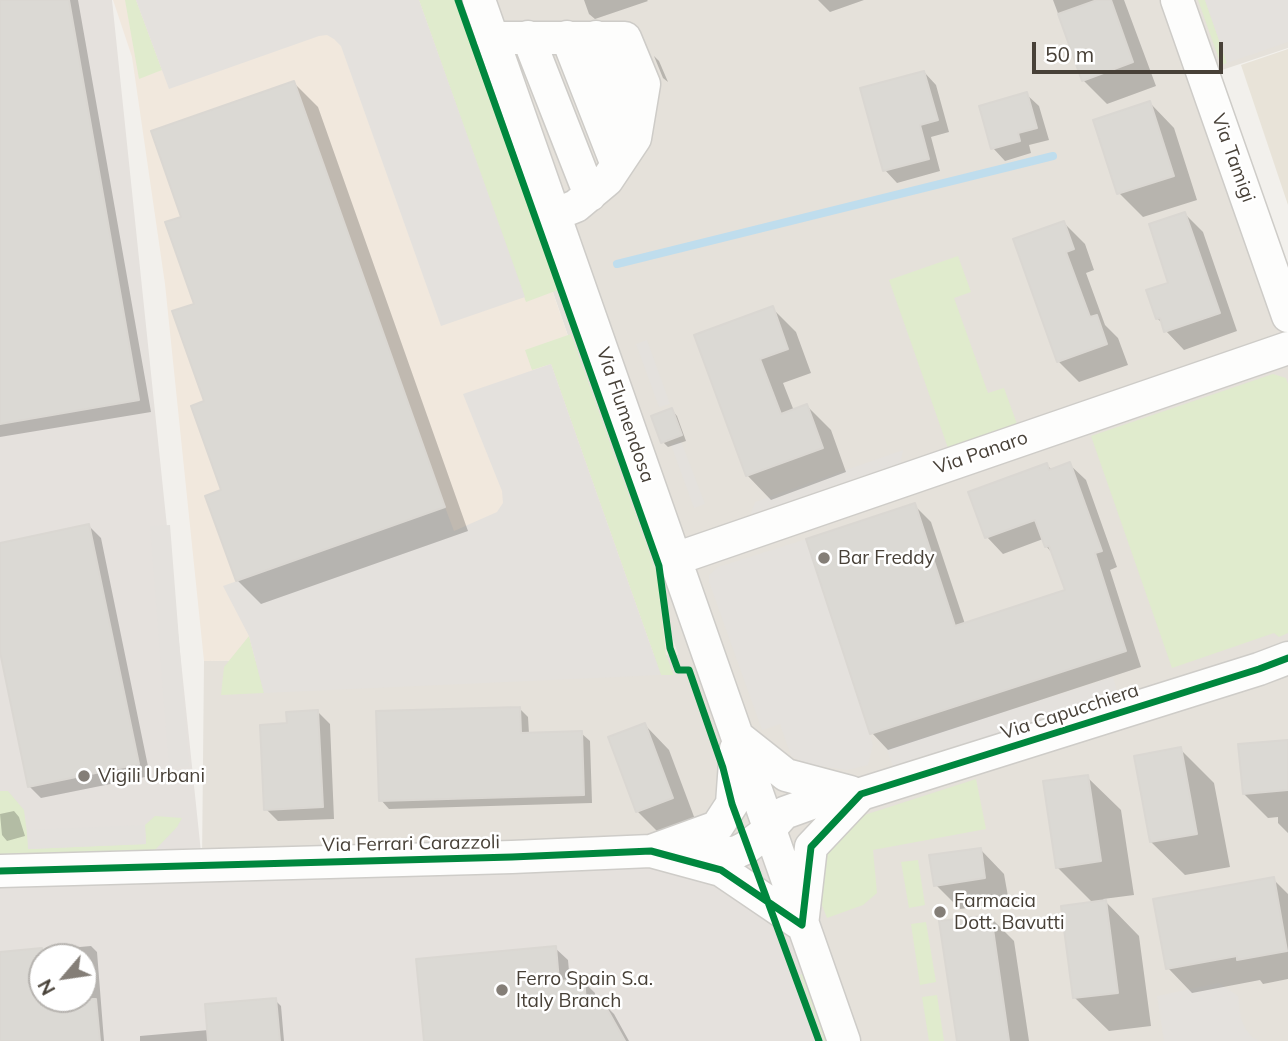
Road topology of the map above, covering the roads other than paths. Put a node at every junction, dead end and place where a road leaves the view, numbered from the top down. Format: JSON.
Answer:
{"nodes":[{"id":1,"x":479,"y":0,"type":"edge"},
{"id":2,"x":1177,"y":0,"type":"edge"},
{"id":3,"x":528,"y":37,"type":"junction"},
{"id":4,"x":581,"y":37,"type":"junction"},
{"id":5,"x":492,"y":38,"type":"junction"},
{"id":6,"x":617,"y":165,"type":"junction"},
{"id":7,"x":590,"y":195,"type":"junction"},
{"id":8,"x":554,"y":215,"type":"junction"},
{"id":9,"x":1288,"y":316,"type":"edge"},
{"id":10,"x":1288,"y":348,"type":"edge"},
{"id":11,"x":675,"y":559,"type":"junction"},
{"id":12,"x":1288,"y":658,"type":"edge"},
{"id":13,"x":737,"y":736,"type":"junction"},
{"id":14,"x":853,"y":793,"type":"junction"},
{"id":15,"x":830,"y":826,"type":"junction"},
{"id":16,"x":717,"y":827,"type":"junction"},
{"id":17,"x":769,"y":830,"type":"junction"},
{"id":18,"x":651,"y":851,"type":"junction"},
{"id":19,"x":689,"y":859,"type":"junction"},
{"id":20,"x":0,"y":871,"type":"edge"},
{"id":21,"x":802,"y":925,"type":"junction"},
{"id":22,"x":844,"y":1041,"type":"edge"}],
"edges":[{"from":1,"to":5,"type":"street","name":"Via Flumendosa"},
{"from":2,"to":9,"type":"street","name":"Via Tamigi"},
{"from":3,"to":4,"type":"street"},
{"from":3,"to":5,"type":"street"},
{"from":3,"to":7,"type":"street"},
{"from":4,"to":6,"type":"street"},
{"from":4,"to":6,"type":"street"},
{"from":5,"to":8,"type":"street","name":"Via Flumendosa"},
{"from":6,"to":7,"type":"street"},
{"from":7,"to":8,"type":"street"},
{"from":8,"to":11,"type":"street","name":"Via Flumendosa"},
{"from":10,"to":11,"type":"street","name":"Via Panaro"},
{"from":11,"to":13,"type":"street","name":"Via Flumendosa"},
{"from":12,"to":14,"type":"street","name":"Via Capucchiera"},
{"from":13,"to":14,"type":"street"},
{"from":13,"to":16,"type":"street"},
{"from":13,"to":17,"type":"street","name":"Via Flumendosa"},
{"from":14,"to":15,"type":"street","name":"Via Capucchiera"},
{"from":14,"to":17,"type":"street","name":"Via Capucchiera"},
{"from":15,"to":17,"type":"street"},
{"from":15,"to":21,"type":"street","name":"Via Capucchiera"},
{"from":16,"to":17,"type":"street","name":"Via Ferrari Carazzoli"},
{"from":16,"to":18,"type":"street","name":"Via Ferrari Carazzoli"},
{"from":17,"to":19,"type":"street","name":"Via Ferrari Carazzoli"},
{"from":17,"to":21,"type":"street","name":"Via Flumendosa"},
{"from":18,"to":19,"type":"street","name":"Via Ferrari Carazzoli"},
{"from":18,"to":20,"type":"street","name":"Via Ferrari Carazzoli"},
{"from":19,"to":21,"type":"street","name":"Via Ferrari Carazzoli"},
{"from":21,"to":22,"type":"street","name":"Via Flumendosa"}]}
